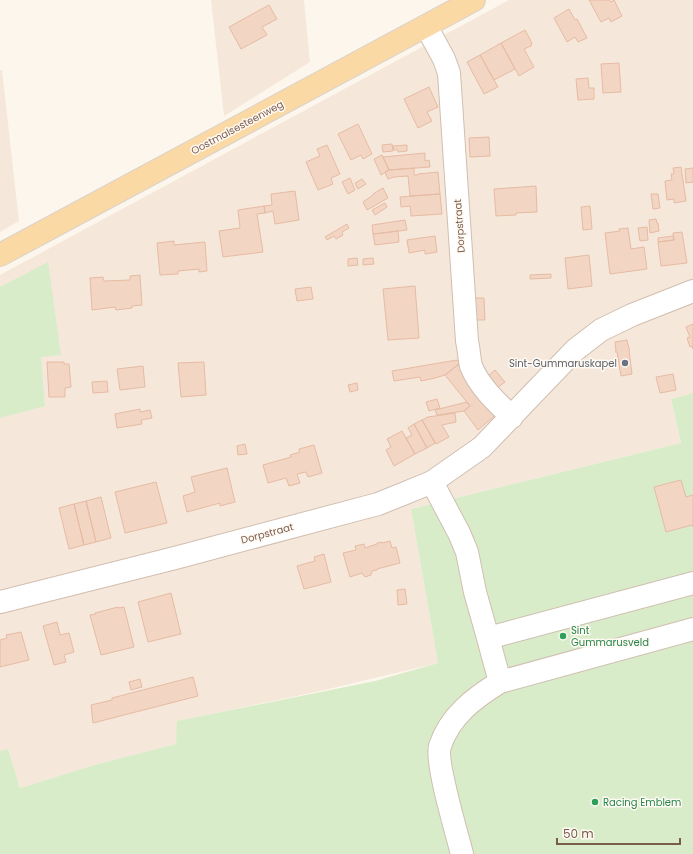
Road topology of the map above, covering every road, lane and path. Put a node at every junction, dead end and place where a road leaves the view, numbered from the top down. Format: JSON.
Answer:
{"nodes":[{"id":1,"x":474,"y":0,"type":"edge"},
{"id":2,"x":426,"y":26,"type":"junction"},
{"id":3,"x":0,"y":255,"type":"edge"},
{"id":4,"x":693,"y":291,"type":"edge"},
{"id":5,"x":512,"y":417,"type":"junction"},
{"id":6,"x":432,"y":482,"type":"junction"},
{"id":7,"x":693,"y":583,"type":"edge"},
{"id":8,"x":0,"y":602,"type":"edge"},
{"id":9,"x":693,"y":630,"type":"edge"},
{"id":10,"x":488,"y":638,"type":"junction"},
{"id":11,"x":500,"y":682,"type":"junction"},
{"id":12,"x":462,"y":854,"type":"edge"}],
"edges":[{"from":1,"to":2,"type":"main road","name":"Oostmalsesteenweg"},
{"from":2,"to":3,"type":"main road","name":"Oostmalsesteenweg"},
{"from":2,"to":5,"type":"street","name":"Dorpstraat"},
{"from":4,"to":5,"type":"street","name":"Dorpstraat"},
{"from":5,"to":6,"type":"street","name":"Dorpstraat"},
{"from":6,"to":8,"type":"street","name":"Dorpstraat"},
{"from":6,"to":10,"type":"street"},
{"from":7,"to":10,"type":"street"},
{"from":9,"to":11,"type":"street"},
{"from":10,"to":11,"type":"street"},
{"from":11,"to":12,"type":"street"}]}
